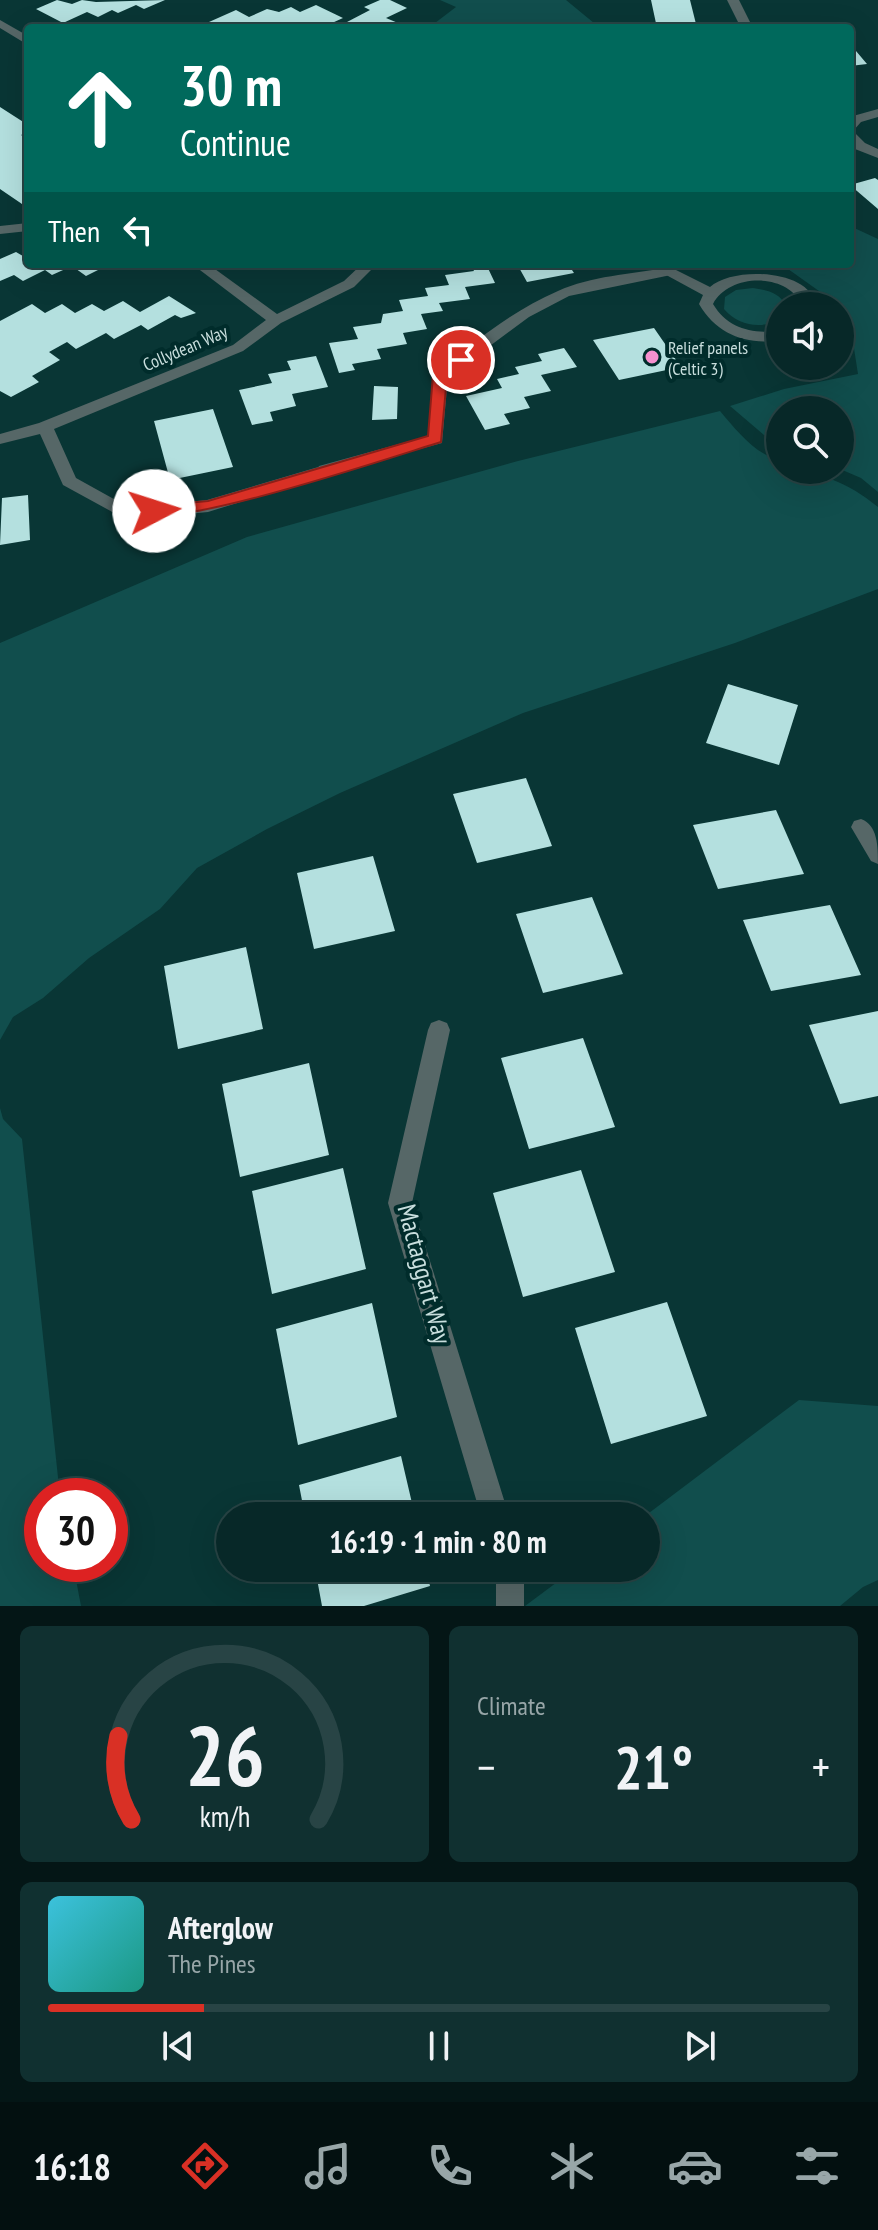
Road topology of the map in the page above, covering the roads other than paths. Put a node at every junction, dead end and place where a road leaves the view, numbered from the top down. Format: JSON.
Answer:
{"nodes":[{"id":1,"x":733,"y":0,"type":"edge"},
{"id":2,"x":0,"y":23,"type":"edge"},
{"id":3,"x":745,"y":24,"type":"edge"},
{"id":4,"x":24,"y":39,"type":"edge"},
{"id":5,"x":0,"y":40,"type":"edge"},
{"id":6,"x":878,"y":113,"type":"edge"},
{"id":7,"x":854,"y":123,"type":"edge"},
{"id":8,"x":854,"y":130,"type":"edge"},
{"id":9,"x":878,"y":154,"type":"edge"},
{"id":10,"x":24,"y":227,"type":"edge"},
{"id":11,"x":0,"y":230,"type":"edge"},
{"id":12,"x":204,"y":268,"type":"edge"},
{"id":13,"x":366,"y":268,"type":"edge"},
{"id":14,"x":659,"y":268,"type":"edge"},
{"id":15,"x":709,"y":292,"type":"junction"},
{"id":16,"x":799,"y":292,"type":"edge"},
{"id":17,"x":276,"y":320,"type":"junction"},
{"id":18,"x":766,"y":336,"type":"edge"},
{"id":19,"x":45,"y":427,"type":"junction"},
{"id":20,"x":0,"y":439,"type":"edge"},
{"id":21,"x":861,"y":827,"type":"dead end"},
{"id":22,"x":878,"y":855,"type":"edge"},
{"id":23,"x":439,"y":1030,"type":"dead end"},
{"id":24,"x":491,"y":1502,"type":"edge"},
{"id":25,"x":510,"y":1582,"type":"edge"},
{"id":26,"x":510,"y":1606,"type":"edge"}],
"edges":[{"from":1,"to":3,"type":"street"},
{"from":2,"to":4,"type":"street"},
{"from":4,"to":5,"type":"street"},
{"from":6,"to":7,"type":"street"},
{"from":8,"to":9,"type":"street"},
{"from":10,"to":11,"type":"street"},
{"from":12,"to":17,"type":"street"},
{"from":13,"to":17,"type":"street","name":"Collydean Way"},
{"from":14,"to":15,"type":"street"},
{"from":14,"to":19,"type":"street"},
{"from":15,"to":16,"type":"street"},
{"from":15,"to":18,"type":"street"},
{"from":17,"to":19,"type":"street","name":"Collydean Way"},
{"from":19,"to":20,"type":"street","name":"Collydean Way"},
{"from":21,"to":22,"type":"street"},
{"from":23,"to":24,"type":"street","name":"Mactaggart Way"},
{"from":25,"to":26,"type":"street"}]}
